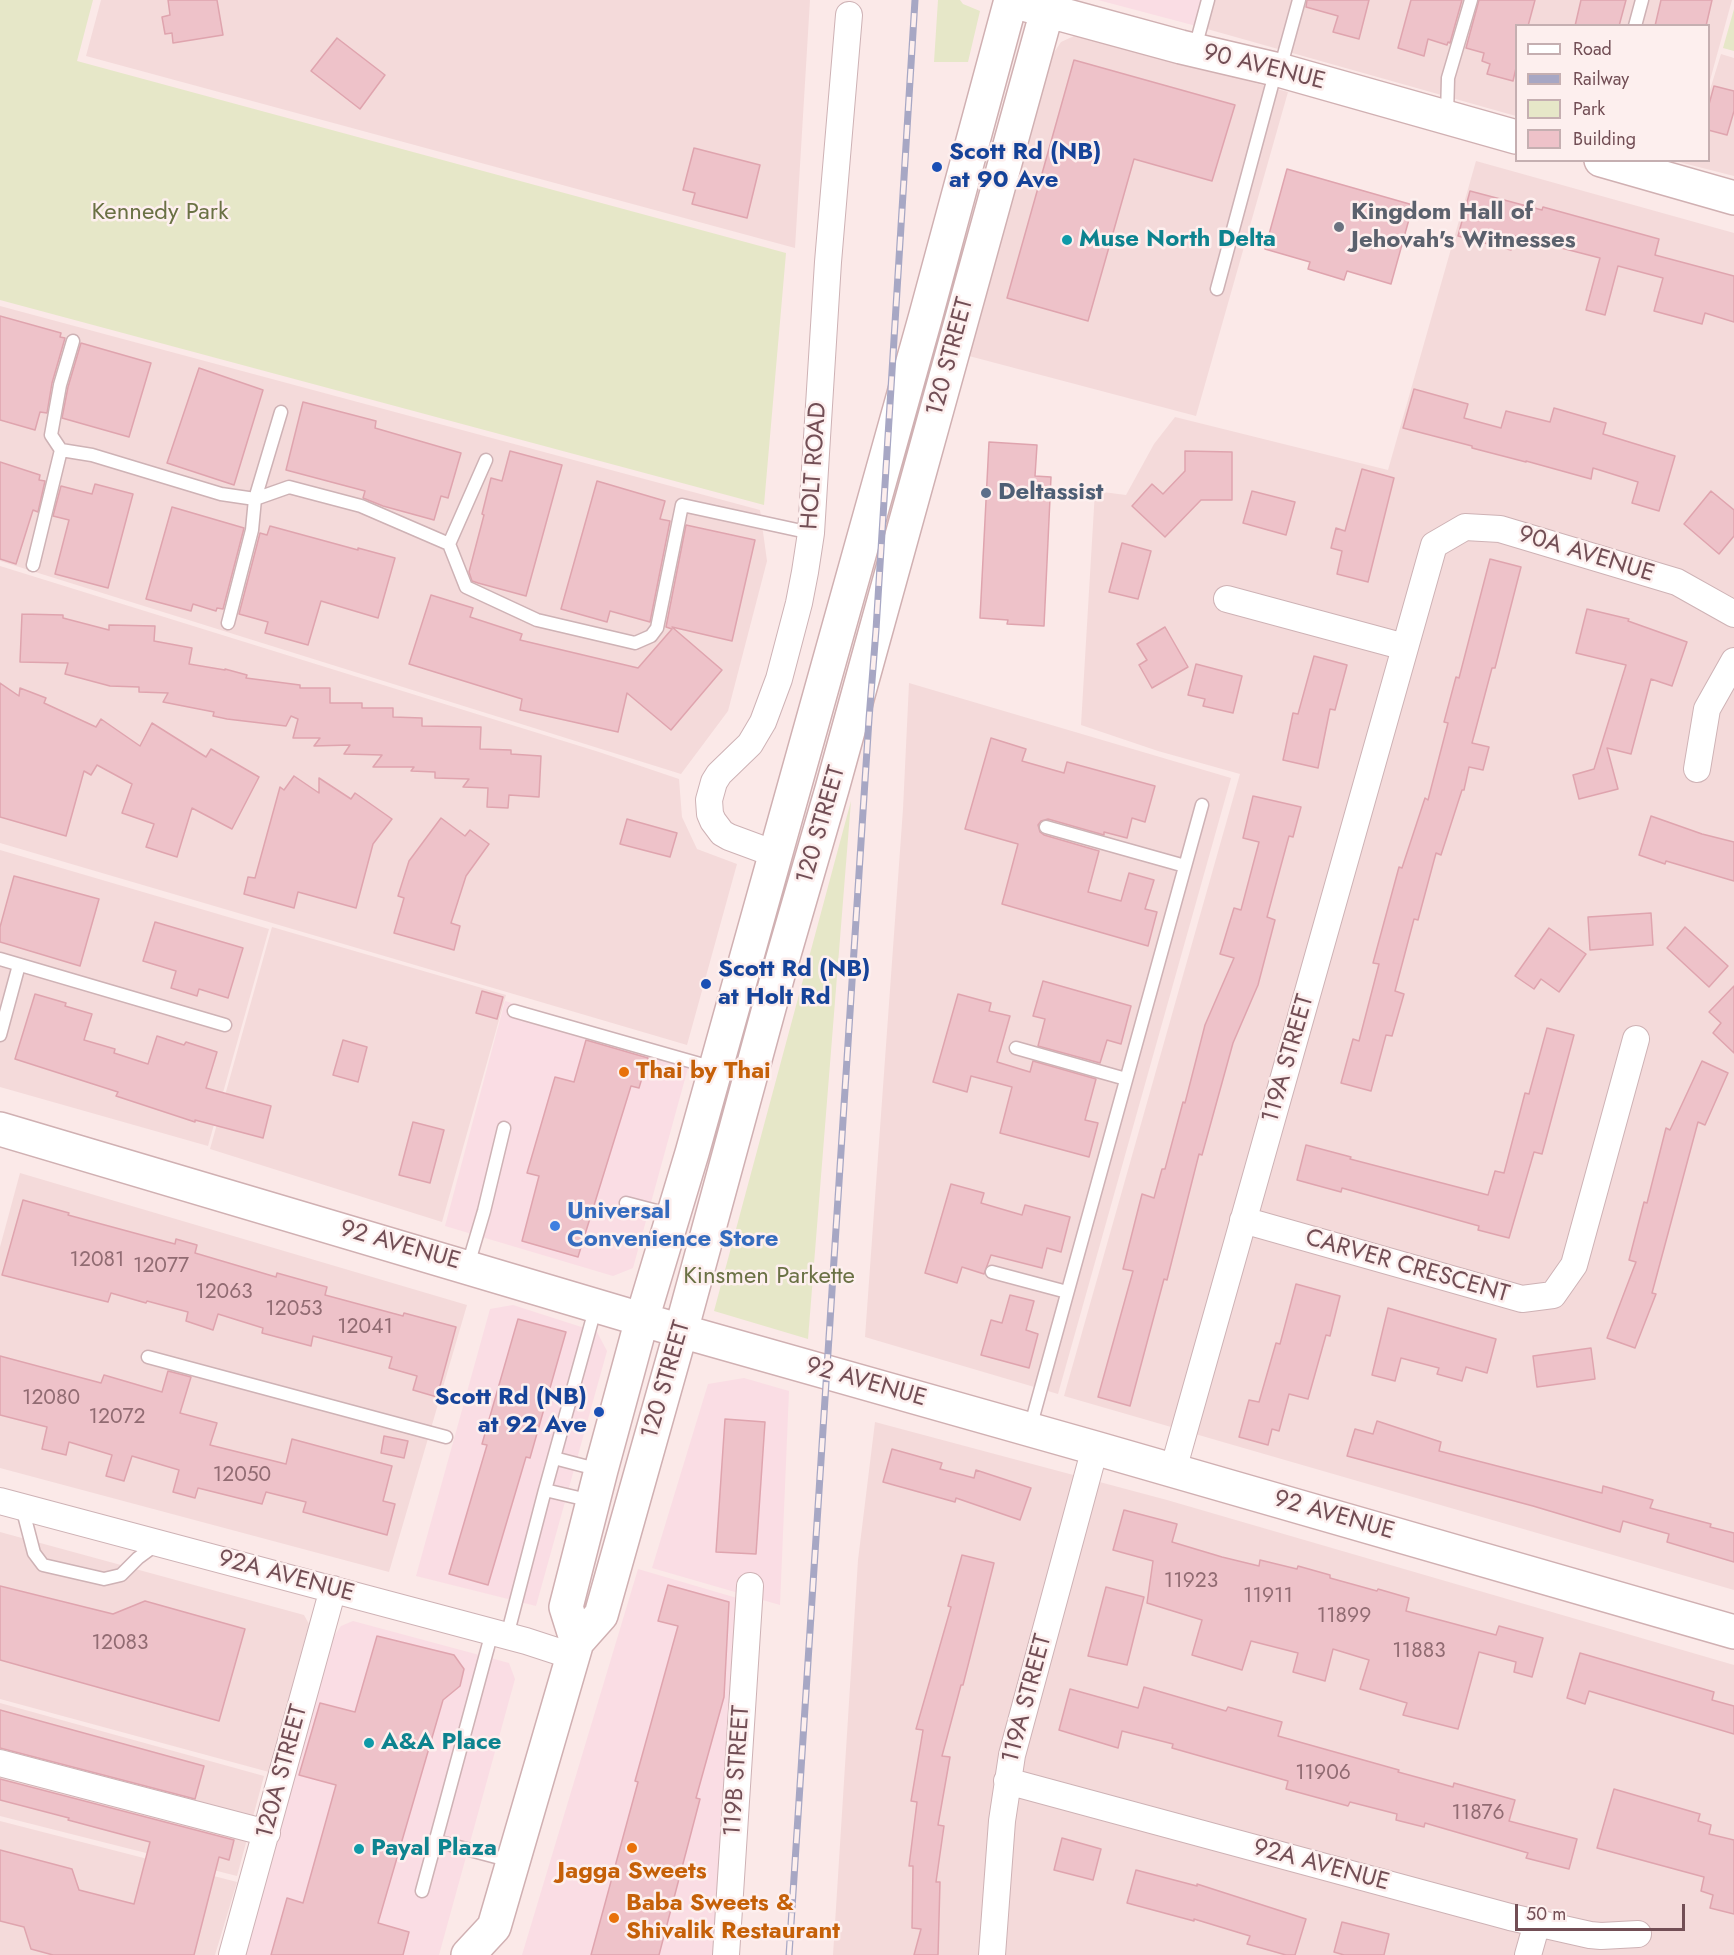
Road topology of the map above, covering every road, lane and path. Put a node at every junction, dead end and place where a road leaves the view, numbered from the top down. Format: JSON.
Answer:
{"nodes":[{"id":1,"x":1011,"y":0,"type":"edge"},
{"id":2,"x":1208,"y":0,"type":"edge"},
{"id":3,"x":1299,"y":0,"type":"edge"},
{"id":4,"x":1471,"y":0,"type":"edge"},
{"id":5,"x":1642,"y":0,"type":"edge"},
{"id":6,"x":1048,"y":5,"type":"edge"},
{"id":7,"x":849,"y":15,"type":"dead end"},
{"id":8,"x":1636,"y":24,"type":"edge"},
{"id":9,"x":1194,"y":50,"type":"junction"},
{"id":10,"x":1278,"y":70,"type":"junction"},
{"id":11,"x":1447,"y":117,"type":"junction"},
{"id":12,"x":1515,"y":137,"type":"edge"},
{"id":13,"x":1608,"y":162,"type":"edge"},
{"id":14,"x":1734,"y":198,"type":"edge"},
{"id":15,"x":1217,"y":288,"type":"dead end"},
{"id":16,"x":926,"y":315,"type":"junction"},
{"id":17,"x":73,"y":341,"type":"dead end"},
{"id":18,"x":943,"y":386,"type":"junction"},
{"id":19,"x":281,"y":412,"type":"dead end"},
{"id":20,"x":61,"y":450,"type":"junction"},
{"id":21,"x":486,"y":460,"type":"dead end"},
{"id":22,"x":255,"y":499,"type":"junction"},
{"id":23,"x":811,"y":532,"type":"junction"},
{"id":24,"x":449,"y":544,"type":"junction"},
{"id":25,"x":1434,"y":545,"type":"joint"},
{"id":26,"x":33,"y":565,"type":"dead end"},
{"id":27,"x":1227,"y":599,"type":"dead end"},
{"id":28,"x":1734,"y":614,"type":"edge"},
{"id":29,"x":228,"y":623,"type":"dead end"},
{"id":30,"x":1405,"y":647,"type":"junction"},
{"id":31,"x":1734,"y":661,"type":"edge"},
{"id":32,"x":1697,"y":769,"type":"dead end"},
{"id":33,"x":1202,"y":805,"type":"dead end"},
{"id":34,"x":1046,"y":827,"type":"dead end"},
{"id":35,"x":775,"y":854,"type":"junction"},
{"id":36,"x":811,"y":866,"type":"junction"},
{"id":37,"x":1185,"y":866,"type":"junction"},
{"id":38,"x":0,"y":959,"type":"edge"},
{"id":39,"x":20,"y":965,"type":"junction"},
{"id":40,"x":514,"y":1011,"type":"dead end"},
{"id":41,"x":225,"y":1025,"type":"dead end"},
{"id":42,"x":0,"y":1035,"type":"edge"},
{"id":43,"x":1636,"y":1039,"type":"dead end"},
{"id":44,"x":1016,"y":1048,"type":"dead end"},
{"id":45,"x":715,"y":1069,"type":"junction"},
{"id":46,"x":1126,"y":1079,"type":"junction"},
{"id":47,"x":504,"y":1128,"type":"dead end"},
{"id":48,"x":0,"y":1129,"type":"edge"},
{"id":49,"x":626,"y":1203,"type":"dead end"},
{"id":50,"x":673,"y":1215,"type":"junction"},
{"id":51,"x":1243,"y":1220,"type":"junction"},
{"id":52,"x":467,"y":1266,"type":"junction"},
{"id":53,"x":993,"y":1272,"type":"dead end"},
{"id":54,"x":1067,"y":1293,"type":"junction"},
{"id":55,"x":596,"y":1305,"type":"junction"},
{"id":56,"x":642,"y":1319,"type":"junction"},
{"id":57,"x":681,"y":1331,"type":"junction"},
{"id":58,"x":148,"y":1357,"type":"dead end"},
{"id":59,"x":1029,"y":1429,"type":"junction"},
{"id":60,"x":446,"y":1437,"type":"dead end"},
{"id":61,"x":1095,"y":1448,"type":"junction"},
{"id":62,"x":554,"y":1458,"type":"junction"},
{"id":63,"x":601,"y":1470,"type":"junction"},
{"id":64,"x":1173,"y":1470,"type":"junction"},
{"id":65,"x":545,"y":1490,"type":"junction"},
{"id":66,"x":593,"y":1501,"type":"junction"},
{"id":67,"x":11,"y":1504,"type":"edge"},
{"id":68,"x":158,"y":1543,"type":"junction"},
{"id":69,"x":750,"y":1587,"type":"dead end"},
{"id":70,"x":333,"y":1588,"type":"junction"},
{"id":71,"x":1734,"y":1632,"type":"edge"},
{"id":72,"x":500,"y":1634,"type":"junction"},
{"id":73,"x":575,"y":1649,"type":"junction"},
{"id":74,"x":0,"y":1763,"type":"edge"},
{"id":75,"x":1007,"y":1781,"type":"junction"},
{"id":76,"x":267,"y":1833,"type":"junction"},
{"id":77,"x":436,"y":1841,"type":"junction"},
{"id":78,"x":513,"y":1862,"type":"junction"},
{"id":79,"x":422,"y":1891,"type":"dead end"},
{"id":80,"x":1537,"y":1923,"type":"junction"},
{"id":81,"x":1638,"y":1934,"type":"dead end"},
{"id":82,"x":498,"y":1941,"type":"edge"},
{"id":83,"x":232,"y":1955,"type":"edge"},
{"id":84,"x":468,"y":1955,"type":"edge"},
{"id":85,"x":726,"y":1955,"type":"edge"},
{"id":86,"x":992,"y":1955,"type":"edge"},
{"id":87,"x":1528,"y":1955,"type":"edge"}],
"edges":[{"from":1,"to":6,"type":"main road","name":"90 AVENUE"},
{"from":1,"to":16,"type":"main road","name":"120 STREET"},
{"from":2,"to":9,"type":"lane"},
{"from":3,"to":10,"type":"lane"},
{"from":4,"to":11,"type":"lane"},
{"from":5,"to":8,"type":"lane"},
{"from":6,"to":9,"type":"main road","name":"90 AVENUE"},
{"from":6,"to":18,"type":"main road","name":"120 STREET"},
{"from":7,"to":23,"type":"street","name":"HOLT ROAD"},
{"from":9,"to":10,"type":"main road","name":"90 AVENUE"},
{"from":10,"to":11,"type":"main road","name":"90 AVENUE"},
{"from":10,"to":15,"type":"lane"},
{"from":11,"to":12,"type":"main road","name":"90 AVENUE"},
{"from":13,"to":14,"type":"main road"},
{"from":16,"to":18,"type":"main road"},
{"from":16,"to":35,"type":"main road","name":"120 STREET"},
{"from":17,"to":20,"type":"lane"},
{"from":18,"to":36,"type":"main road","name":"120 STREET"},
{"from":19,"to":22,"type":"lane"},
{"from":20,"to":22,"type":"lane"},
{"from":20,"to":26,"type":"lane"},
{"from":21,"to":24,"type":"lane"},
{"from":22,"to":24,"type":"lane"},
{"from":22,"to":29,"type":"lane"},
{"from":23,"to":24,"type":"lane"},
{"from":23,"to":35,"type":"street","name":"HOLT ROAD"},
{"from":25,"to":28,"type":"street","name":"90A AVENUE"},
{"from":25,"to":30,"type":"street","name":"119A STREET"},
{"from":27,"to":30,"type":"street"},
{"from":30,"to":51,"type":"street","name":"119A STREET"},
{"from":31,"to":32,"type":"street"},
{"from":33,"to":37,"type":"lane"},
{"from":34,"to":37,"type":"lane"},
{"from":35,"to":36,"type":"main road"},
{"from":35,"to":45,"type":"main road","name":"120 STREET"},
{"from":36,"to":57,"type":"main road","name":"120 STREET"},
{"from":37,"to":46,"type":"lane"},
{"from":38,"to":39,"type":"lane"},
{"from":39,"to":41,"type":"lane"},
{"from":39,"to":42,"type":"lane"},
{"from":40,"to":45,"type":"lane"},
{"from":43,"to":51,"type":"street","name":"CARVER CRESCENT"},
{"from":44,"to":46,"type":"lane"},
{"from":45,"to":50,"type":"main road","name":"120 STREET"},
{"from":46,"to":54,"type":"lane"},
{"from":47,"to":52,"type":"lane"},
{"from":48,"to":52,"type":"main road","name":"92 AVENUE"},
{"from":49,"to":50,"type":"lane"},
{"from":50,"to":56,"type":"main road","name":"120 STREET"},
{"from":51,"to":64,"type":"street","name":"119A STREET"},
{"from":52,"to":55,"type":"main road","name":"92 AVENUE"},
{"from":53,"to":54,"type":"lane"},
{"from":54,"to":59,"type":"lane"},
{"from":55,"to":56,"type":"main road","name":"92 AVENUE"},
{"from":55,"to":62,"type":"lane"},
{"from":56,"to":57,"type":"main road","name":"92 AVENUE"},
{"from":56,"to":63,"type":"main road","name":"120 STREET"},
{"from":57,"to":59,"type":"main road","name":"92 AVENUE"},
{"from":57,"to":73,"type":"main road","name":"120 STREET"},
{"from":58,"to":60,"type":"lane"},
{"from":59,"to":61,"type":"main road","name":"92 AVENUE"},
{"from":61,"to":64,"type":"main road","name":"92 AVENUE"},
{"from":61,"to":75,"type":"street","name":"119A STREET"},
{"from":62,"to":63,"type":"lane"},
{"from":62,"to":65,"type":"lane"},
{"from":63,"to":66,"type":"main road","name":"120 STREET"},
{"from":64,"to":71,"type":"main road","name":"92 AVENUE"},
{"from":65,"to":66,"type":"lane"},
{"from":65,"to":72,"type":"lane"},
{"from":66,"to":73,"type":"main road","name":"120 STREET"},
{"from":67,"to":68,"type":"street","name":"92A AVENUE"},
{"from":67,"to":68,"type":"lane"},
{"from":68,"to":70,"type":"street","name":"92A AVENUE"},
{"from":69,"to":85,"type":"street","name":"119B STREET"},
{"from":70,"to":72,"type":"street","name":"92A AVENUE"},
{"from":70,"to":76,"type":"street","name":"120A STREET"},
{"from":72,"to":73,"type":"street","name":"92A AVENUE"},
{"from":72,"to":77,"type":"lane"},
{"from":73,"to":78,"type":"main road","name":"120 STREET"},
{"from":74,"to":76,"type":"street"},
{"from":75,"to":80,"type":"street","name":"92A AVENUE"},
{"from":75,"to":86,"type":"street","name":"119A STREET"},
{"from":76,"to":83,"type":"street","name":"120A STREET"},
{"from":77,"to":78,"type":"lane"},
{"from":77,"to":79,"type":"lane"},
{"from":78,"to":82,"type":"main road","name":"120 STREET"},
{"from":80,"to":81,"type":"street","name":"92A AVENUE"},
{"from":80,"to":87,"type":"street"},
{"from":82,"to":84,"type":"main road","name":"120 STREET"}]}
